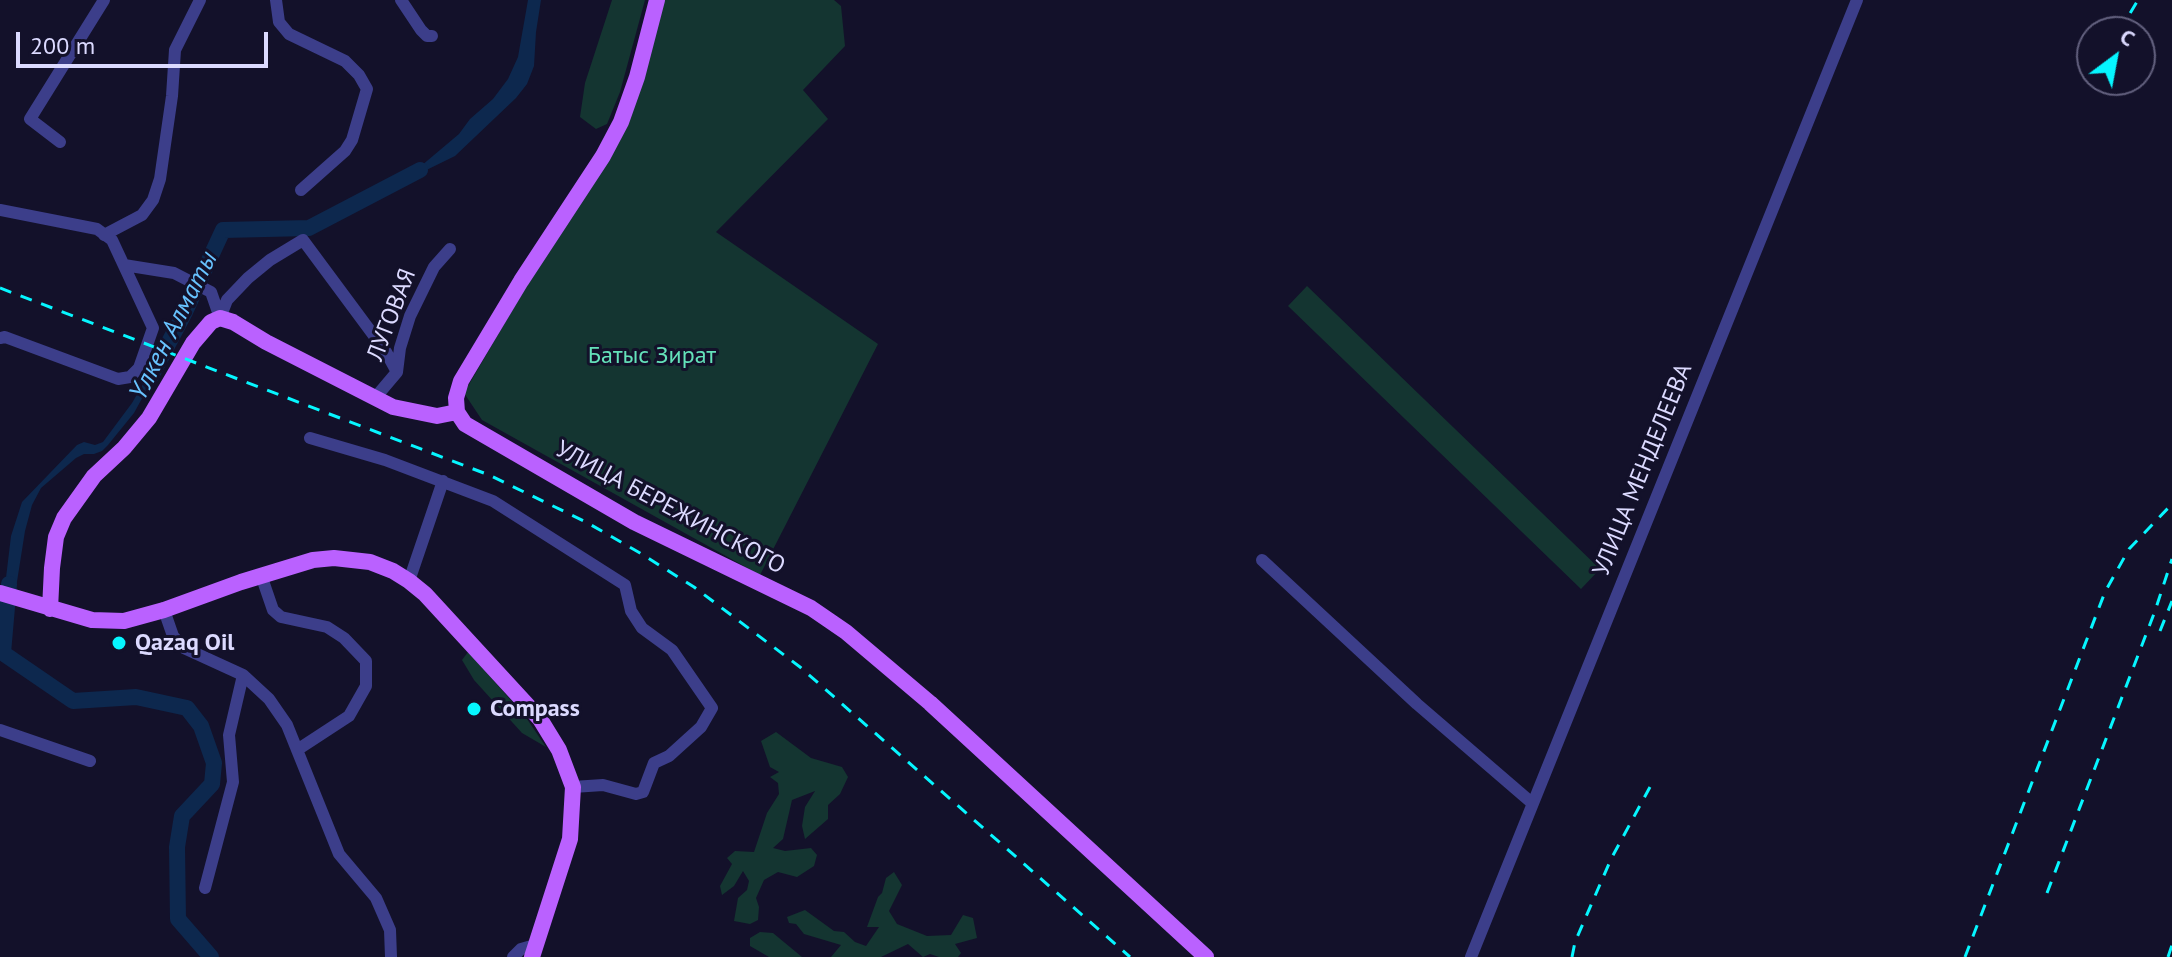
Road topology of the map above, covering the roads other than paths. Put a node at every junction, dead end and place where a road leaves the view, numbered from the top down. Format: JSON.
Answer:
{"nodes":[{"id":1,"x":104,"y":0,"type":"edge"},
{"id":2,"x":200,"y":0,"type":"edge"},
{"id":3,"x":276,"y":0,"type":"edge"},
{"id":4,"x":401,"y":0,"type":"edge"},
{"id":5,"x":657,"y":0,"type":"edge"},
{"id":6,"x":1857,"y":0,"type":"edge"},
{"id":7,"x":432,"y":36,"type":"dead end"},
{"id":8,"x":60,"y":142,"type":"dead end"},
{"id":9,"x":301,"y":190,"type":"dead end"},
{"id":10,"x":0,"y":210,"type":"edge"},
{"id":11,"x":104,"y":235,"type":"junction"},
{"id":12,"x":450,"y":249,"type":"dead end"},
{"id":13,"x":124,"y":265,"type":"junction"},
{"id":14,"x":220,"y":318,"type":"junction"},
{"id":15,"x":0,"y":338,"type":"edge"},
{"id":16,"x":397,"y":372,"type":"junction"},
{"id":17,"x":375,"y":398,"type":"junction"},
{"id":18,"x":457,"y":412,"type":"junction"},
{"id":19,"x":310,"y":438,"type":"dead end"},
{"id":20,"x":443,"y":481,"type":"junction"},
{"id":21,"x":1262,"y":560,"type":"dead end"},
{"id":22,"x":261,"y":575,"type":"junction"},
{"id":23,"x":409,"y":581,"type":"junction"},
{"id":24,"x":0,"y":593,"type":"edge"},
{"id":25,"x":50,"y":609,"type":"junction"},
{"id":26,"x":164,"y":610,"type":"junction"},
{"id":27,"x":243,"y":675,"type":"junction"},
{"id":28,"x":0,"y":730,"type":"edge"},
{"id":29,"x":297,"y":750,"type":"junction"},
{"id":30,"x":90,"y":761,"type":"dead end"},
{"id":31,"x":573,"y":787,"type":"junction"},
{"id":32,"x":1532,"y":803,"type":"junction"},
{"id":33,"x":205,"y":888,"type":"dead end"},
{"id":34,"x":534,"y":951,"type":"edge"},
{"id":35,"x":391,"y":957,"type":"edge"},
{"id":36,"x":513,"y":957,"type":"edge"},
{"id":37,"x":1206,"y":957,"type":"edge"},
{"id":38,"x":1471,"y":957,"type":"edge"}],
"edges":[{"from":1,"to":8,"type":"street"},
{"from":2,"to":11,"type":"street"},
{"from":3,"to":9,"type":"street"},
{"from":4,"to":7,"type":"street"},
{"from":5,"to":18,"type":"main road"},
{"from":6,"to":32,"type":"street","name":"УЛИЦА МЕНДЕЛЕЕВА"},
{"from":10,"to":11,"type":"street"},
{"from":11,"to":13,"type":"street"},
{"from":12,"to":16,"type":"street","name":"ЛУГОВАЯ"},
{"from":13,"to":14,"type":"street"},
{"from":13,"to":15,"type":"street"},
{"from":14,"to":16,"type":"street"},
{"from":14,"to":17,"type":"main road"},
{"from":14,"to":25,"type":"main road"},
{"from":16,"to":17,"type":"street","name":"ЛУГОВАЯ"},
{"from":17,"to":18,"type":"main road"},
{"from":18,"to":37,"type":"main road","name":"УЛИЦА БЕРЕЖИНСКОГО"},
{"from":19,"to":20,"type":"street"},
{"from":20,"to":23,"type":"street"},
{"from":20,"to":31,"type":"street"},
{"from":21,"to":32,"type":"street"},
{"from":22,"to":23,"type":"main road"},
{"from":22,"to":26,"type":"main road"},
{"from":22,"to":29,"type":"street"},
{"from":23,"to":31,"type":"main road"},
{"from":24,"to":25,"type":"main road"},
{"from":25,"to":26,"type":"main road"},
{"from":26,"to":27,"type":"street"},
{"from":27,"to":29,"type":"street"},
{"from":27,"to":33,"type":"street"},
{"from":28,"to":30,"type":"street"},
{"from":29,"to":35,"type":"street"},
{"from":31,"to":34,"type":"main road"},
{"from":32,"to":38,"type":"street","name":"УЛИЦА МЕНДЕЛЕЕВА"},
{"from":34,"to":36,"type":"street"}]}
